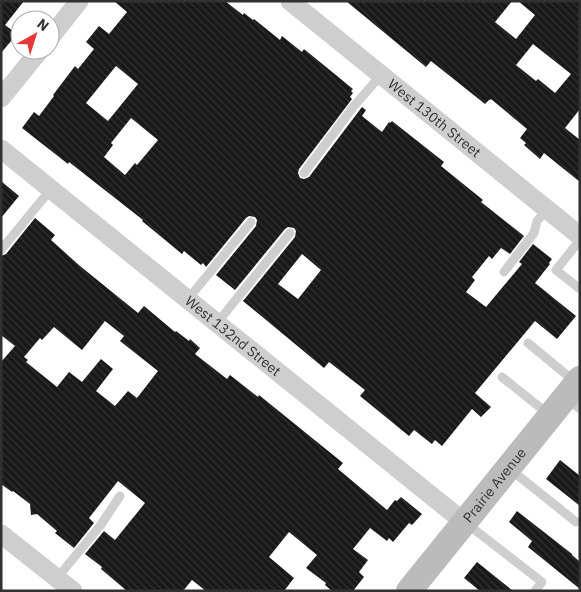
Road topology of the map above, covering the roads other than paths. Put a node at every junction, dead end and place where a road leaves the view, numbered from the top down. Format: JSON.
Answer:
{"nodes":[{"id":1,"x":79,"y":1,"type":"edge"},
{"id":2,"x":290,"y":1,"type":"edge"},
{"id":3,"x":60,"y":25,"type":"edge"},
{"id":4,"x":32,"y":60,"type":"edge"},
{"id":5,"x":381,"y":75,"type":"junction"},
{"id":6,"x":1,"y":98,"type":"edge"},
{"id":7,"x":1,"y":149,"type":"edge"},
{"id":8,"x":304,"y":173,"type":"dead end"},
{"id":9,"x":51,"y":189,"type":"junction"},
{"id":10,"x":547,"y":210,"type":"junction"},
{"id":11,"x":251,"y":222,"type":"dead end"},
{"id":12,"x":290,"y":233,"type":"dead end"},
{"id":13,"x":580,"y":238,"type":"edge"},
{"id":14,"x":1,"y":250,"type":"edge"},
{"id":15,"x":504,"y":272,"type":"dead end"},
{"id":16,"x":580,"y":289,"type":"edge"},
{"id":17,"x":188,"y":299,"type":"junction"},
{"id":18,"x":217,"y":323,"type":"junction"},
{"id":19,"x":528,"y":343,"type":"dead end"},
{"id":20,"x":502,"y":377,"type":"dead end"},
{"id":21,"x":570,"y":397,"type":"edge"},
{"id":22,"x":508,"y":468,"type":"junction"},
{"id":23,"x":120,"y":496,"type":"dead end"},
{"id":24,"x":464,"y":522,"type":"junction"},
{"id":25,"x":576,"y":522,"type":"dead end"},
{"id":26,"x":1,"y":534,"type":"edge"},
{"id":27,"x":57,"y":578,"type":"junction"},
{"id":28,"x":419,"y":587,"type":"edge"},
{"id":29,"x":72,"y":591,"type":"edge"},
{"id":30,"x":535,"y":591,"type":"edge"}],
"edges":[{"from":1,"to":3,"type":"street"},
{"from":2,"to":5,"type":"street","name":"West 130th Street"},
{"from":4,"to":6,"type":"street"},
{"from":5,"to":8,"type":"lane"},
{"from":5,"to":10,"type":"street","name":"West 130th Street"},
{"from":7,"to":9,"type":"street","name":"West 132nd Street"},
{"from":9,"to":14,"type":"lane"},
{"from":9,"to":17,"type":"street","name":"West 132nd Street"},
{"from":10,"to":13,"type":"street","name":"West 130th Street"},
{"from":10,"to":15,"type":"lane"},
{"from":11,"to":17,"type":"lane"},
{"from":12,"to":18,"type":"lane"},
{"from":13,"to":16,"type":"lane"},
{"from":17,"to":18,"type":"street","name":"West 132nd Street"},
{"from":18,"to":24,"type":"street","name":"West 132nd Street"},
{"from":19,"to":21,"type":"lane"},
{"from":20,"to":21,"type":"lane"},
{"from":21,"to":22,"type":"main road","name":"Prairie Avenue"},
{"from":22,"to":24,"type":"main road","name":"Prairie Avenue"},
{"from":22,"to":25,"type":"lane"},
{"from":23,"to":27,"type":"lane"},
{"from":24,"to":28,"type":"main road","name":"Prairie Avenue"},
{"from":24,"to":30,"type":"lane"},
{"from":26,"to":27,"type":"street"},
{"from":27,"to":29,"type":"street"}]}
